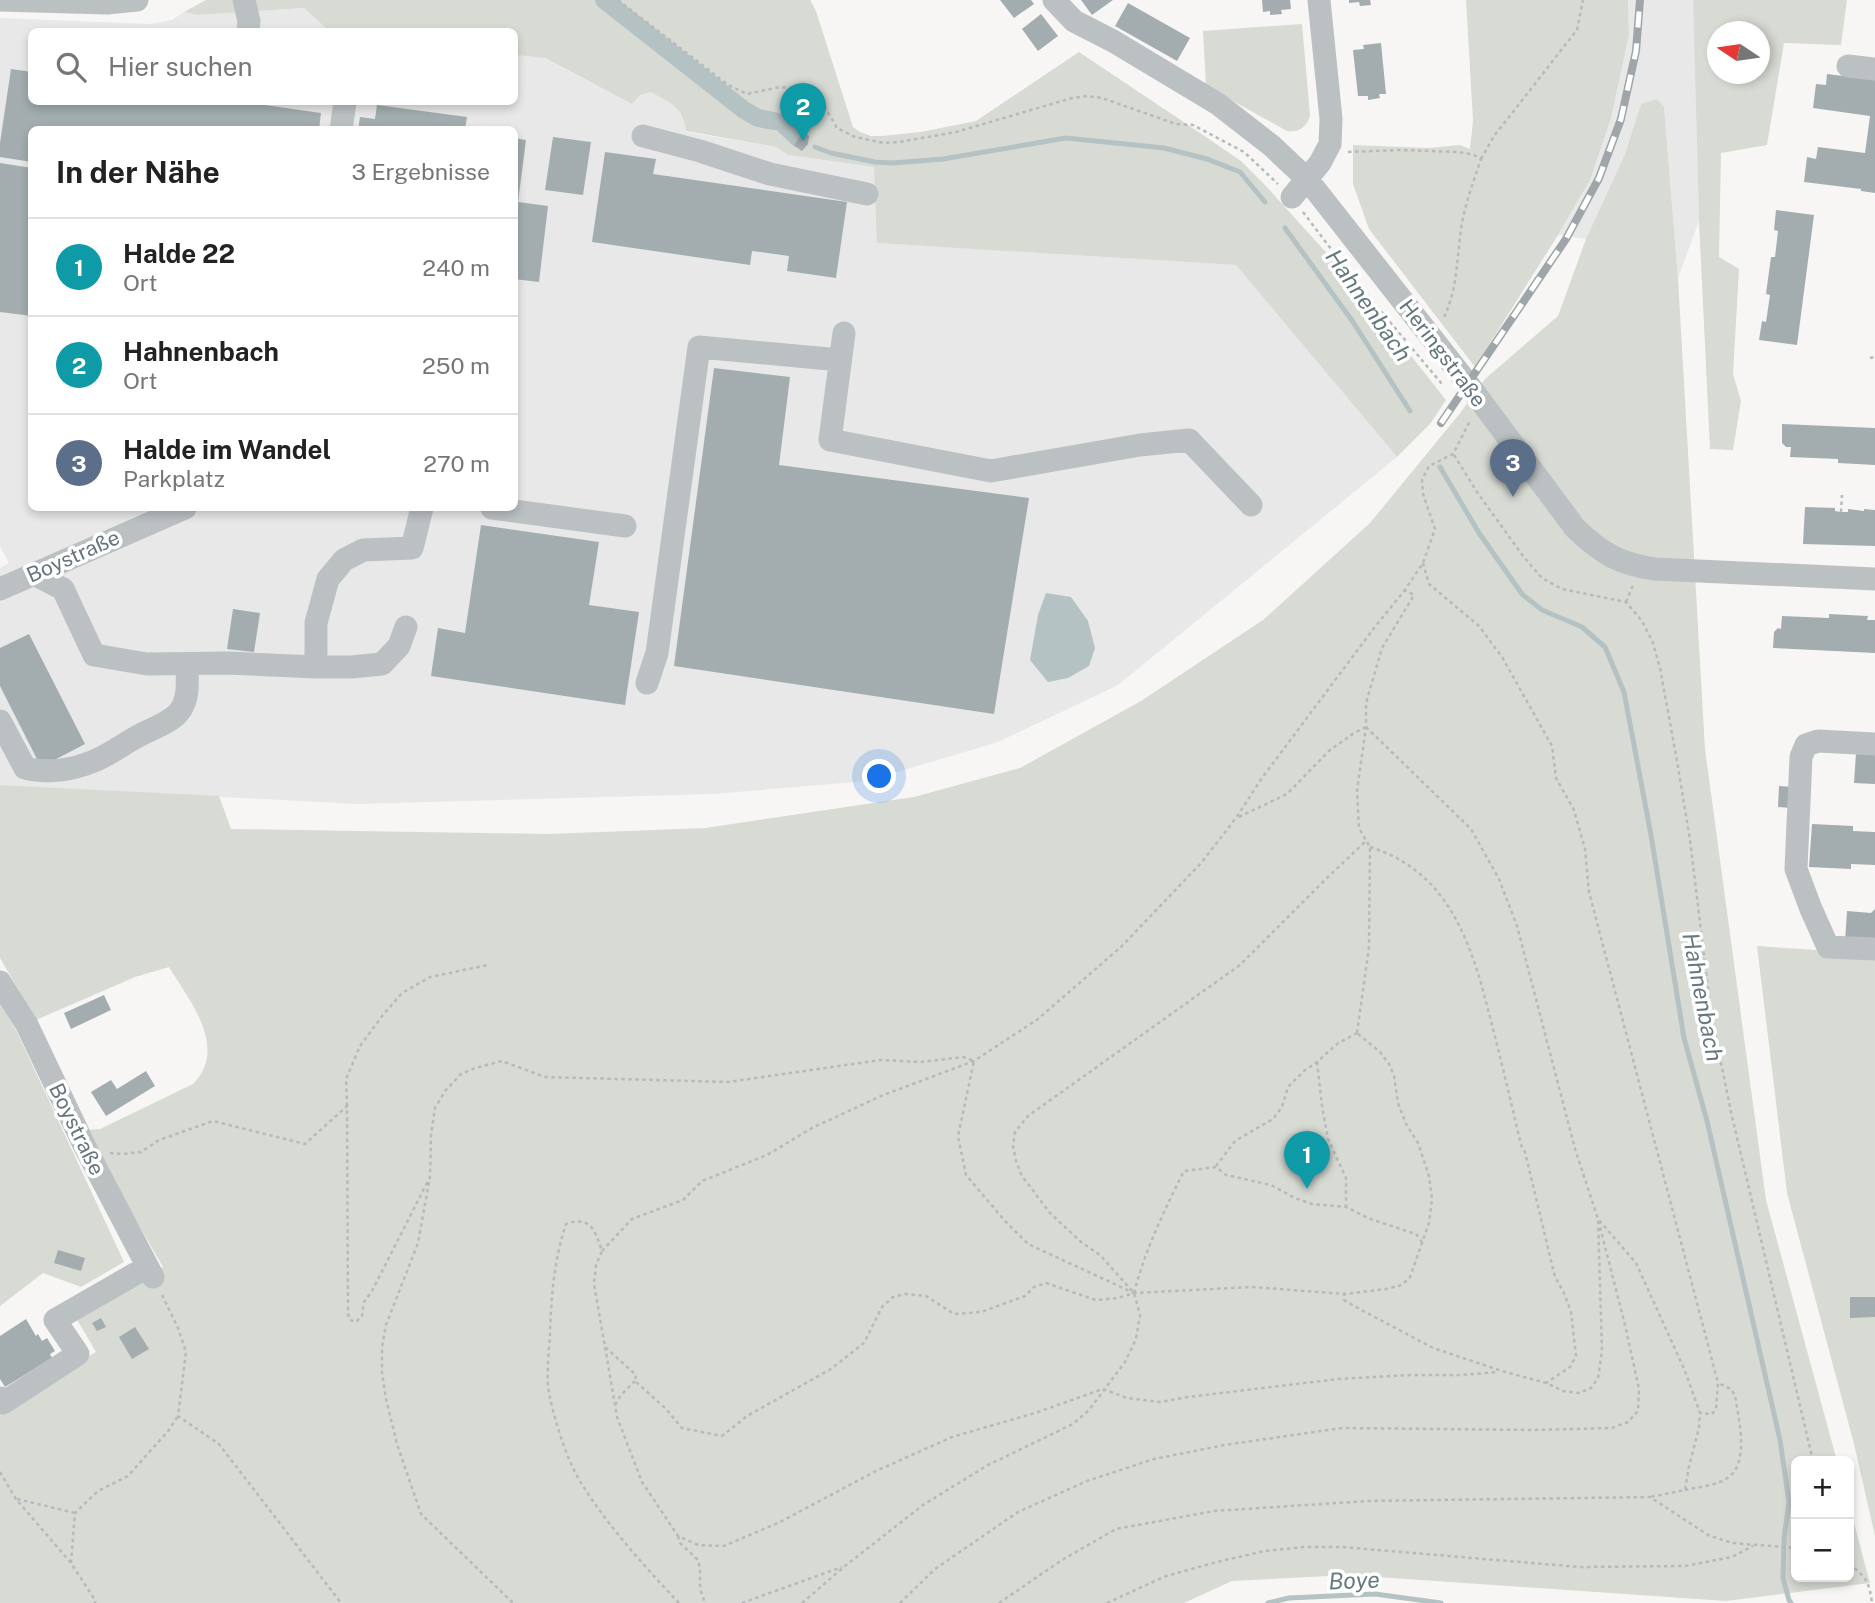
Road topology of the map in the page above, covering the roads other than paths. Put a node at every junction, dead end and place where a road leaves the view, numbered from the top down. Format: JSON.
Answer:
{"nodes":[{"id":1,"x":0,"y":0,"type":"edge"},
{"id":2,"x":137,"y":0,"type":"edge"},
{"id":3,"x":244,"y":0,"type":"edge"},
{"id":4,"x":1054,"y":0,"type":"edge"},
{"id":5,"x":1320,"y":0,"type":"edge"},
{"id":6,"x":248,"y":28,"type":"edge"},
{"id":7,"x":1848,"y":66,"type":"dead end"},
{"id":8,"x":1875,"y":69,"type":"edge"},
{"id":9,"x":345,"y":105,"type":"edge"},
{"id":10,"x":342,"y":126,"type":"edge"},
{"id":11,"x":643,"y":136,"type":"dead end"},
{"id":12,"x":1307,"y":179,"type":"junction"},
{"id":13,"x":867,"y":194,"type":"dead end"},
{"id":14,"x":1291,"y":198,"type":"road end"},
{"id":15,"x":844,"y":332,"type":"dead end"},
{"id":16,"x":840,"y":360,"type":"junction"},
{"id":17,"x":1251,"y":505,"type":"dead end"},
{"id":18,"x":178,"y":511,"type":"edge"},
{"id":19,"x":421,"y":511,"type":"edge"},
{"id":20,"x":514,"y":511,"type":"edge"},
{"id":21,"x":625,"y":526,"type":"dead end"},
{"id":22,"x":34,"y":574,"type":"junction"},
{"id":23,"x":1875,"y":579,"type":"edge"},
{"id":24,"x":0,"y":589,"type":"edge"},
{"id":25,"x":406,"y":626,"type":"dead end"},
{"id":26,"x":187,"y":664,"type":"junction"},
{"id":27,"x":316,"y":667,"type":"junction"},
{"id":28,"x":648,"y":683,"type":"dead end"},
{"id":29,"x":0,"y":721,"type":"edge"},
{"id":30,"x":1875,"y":744,"type":"edge"},
{"id":31,"x":1875,"y":949,"type":"edge"},
{"id":32,"x":0,"y":982,"type":"edge"},
{"id":33,"x":0,"y":1398,"type":"edge"}],
"edges":[{"from":1,"to":2,"type":"street"},
{"from":3,"to":6,"type":"street"},
{"from":4,"to":12,"type":"street","name":"Heringstraße"},
{"from":5,"to":12,"type":"street"},
{"from":7,"to":8,"type":"street"},
{"from":9,"to":10,"type":"street"},
{"from":11,"to":13,"type":"street"},
{"from":12,"to":14,"type":"street"},
{"from":12,"to":23,"type":"street","name":"Heringstraße"},
{"from":15,"to":16,"type":"street"},
{"from":16,"to":17,"type":"street"},
{"from":16,"to":28,"type":"street"},
{"from":18,"to":22,"type":"street","name":"Boystraße"},
{"from":19,"to":27,"type":"street"},
{"from":20,"to":21,"type":"street"},
{"from":22,"to":24,"type":"street","name":"Boystraße"},
{"from":22,"to":26,"type":"street"},
{"from":25,"to":27,"type":"street"},
{"from":26,"to":27,"type":"street"},
{"from":26,"to":29,"type":"street"},
{"from":30,"to":31,"type":"street"},
{"from":32,"to":33,"type":"street","name":"Boystraße"}]}
